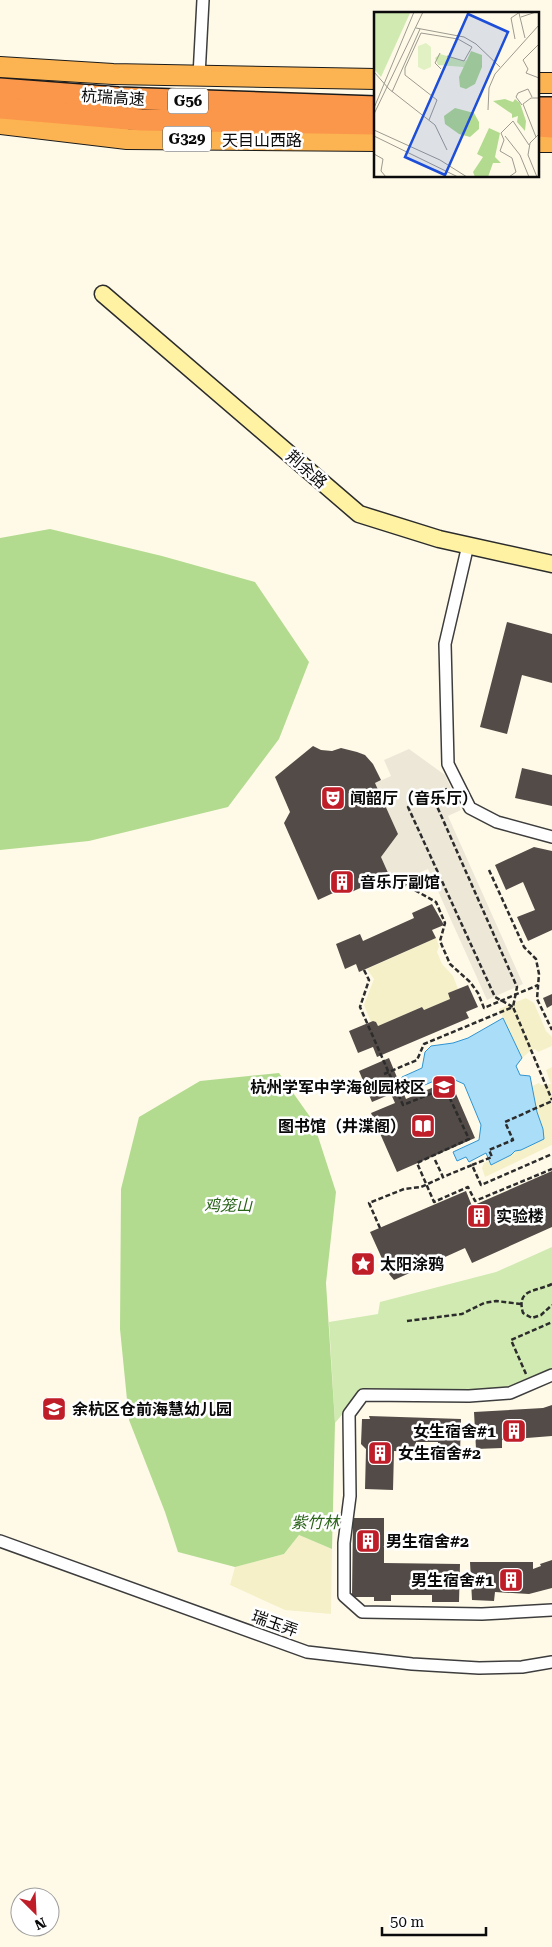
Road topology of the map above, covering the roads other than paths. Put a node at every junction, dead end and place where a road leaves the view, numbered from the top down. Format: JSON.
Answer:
{"nodes":[{"id":1,"x":202,"y":0,"type":"edge"},
{"id":2,"x":0,"y":67,"type":"edge"},
{"id":3,"x":199,"y":76,"type":"junction"},
{"id":4,"x":374,"y":80,"type":"edge"},
{"id":5,"x":0,"y":89,"type":"edge"},
{"id":6,"x":374,"y":107,"type":"edge"},
{"id":7,"x":0,"y":108,"type":"edge"},
{"id":8,"x":0,"y":124,"type":"edge"},
{"id":9,"x":374,"y":124,"type":"edge"},
{"id":10,"x":374,"y":141,"type":"edge"},
{"id":11,"x":103,"y":294,"type":"dead end"},
{"id":12,"x":468,"y":545,"type":"junction"},
{"id":13,"x":552,"y":564,"type":"edge"},
{"id":14,"x":552,"y":837,"type":"edge"},
{"id":15,"x":552,"y":1375,"type":"edge"},
{"id":16,"x":0,"y":1541,"type":"edge"},
{"id":17,"x":552,"y":1610,"type":"edge"},
{"id":18,"x":552,"y":1662,"type":"edge"}],
"edges":[{"from":1,"to":3,"type":"street"},
{"from":2,"to":3,"type":"highway"},
{"from":3,"to":4,"type":"highway"},
{"from":5,"to":6,"type":"highway","name":"杭瑞高速","number":"G56"},
{"from":7,"to":9,"type":"highway","name":"杭瑞高速","number":"G56"},
{"from":8,"to":10,"type":"highway","name":"天目山西路","number":"G329"},
{"from":11,"to":12,"type":"main road","name":"荆余路"},
{"from":12,"to":13,"type":"main road","name":"荆余路"},
{"from":12,"to":14,"type":"street"},
{"from":15,"to":17,"type":"street"},
{"from":16,"to":18,"type":"street","name":"瑞玉弄"}]}
